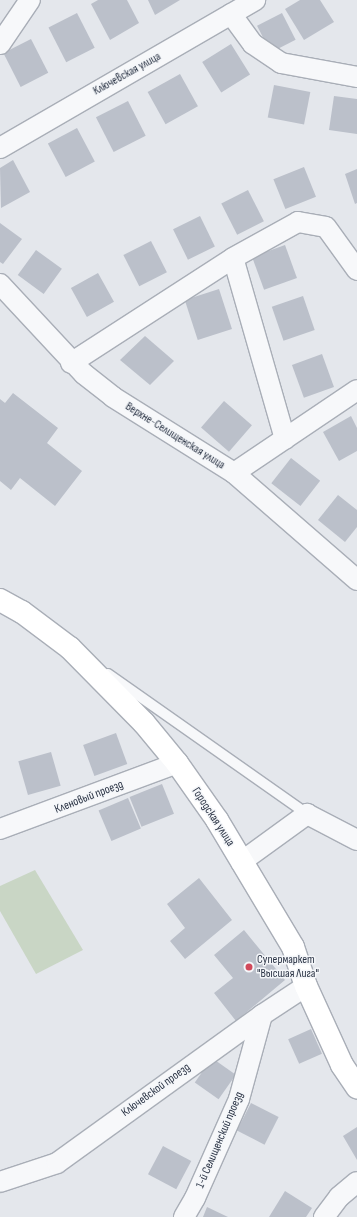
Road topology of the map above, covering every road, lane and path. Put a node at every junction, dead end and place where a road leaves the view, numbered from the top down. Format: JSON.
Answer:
{"nodes":[{"id":1,"x":30,"y":0,"type":"edge"},
{"id":2,"x":254,"y":0,"type":"edge"},
{"id":3,"x":231,"y":14,"type":"junction"},
{"id":4,"x":0,"y":44,"type":"edge"},
{"id":5,"x":357,"y":77,"type":"edge"},
{"id":6,"x":0,"y":148,"type":"edge"},
{"id":7,"x":233,"y":258,"type":"junction"},
{"id":8,"x":357,"y":270,"type":"edge"},
{"id":9,"x":0,"y":284,"type":"edge"},
{"id":10,"x":71,"y":363,"type":"junction"},
{"id":11,"x":357,"y":390,"type":"edge"},
{"id":12,"x":285,"y":439,"type":"junction"},
{"id":13,"x":234,"y":473,"type":"junction"},
{"id":14,"x":357,"y":580,"type":"edge"},
{"id":15,"x":0,"y":600,"type":"edge"},
{"id":16,"x":70,"y":648,"type":"junction"},
{"id":17,"x":177,"y":763,"type":"junction"},
{"id":18,"x":307,"y":814,"type":"junction"},
{"id":19,"x":0,"y":829,"type":"edge"},
{"id":20,"x":357,"y":840,"type":"edge"},
{"id":21,"x":241,"y":862,"type":"junction"},
{"id":22,"x":306,"y":986,"type":"junction"},
{"id":23,"x":262,"y":1014,"type":"junction"},
{"id":24,"x":357,"y":1087,"type":"edge"},
{"id":25,"x":0,"y":1182,"type":"edge"},
{"id":26,"x":357,"y":1182,"type":"edge"},
{"id":27,"x":184,"y":1217,"type":"edge"},
{"id":28,"x":324,"y":1217,"type":"edge"}],
"edges":[{"from":1,"to":4,"type":"street"},
{"from":2,"to":3,"type":"street","name":"Ключевская улица"},
{"from":3,"to":5,"type":"street"},
{"from":3,"to":6,"type":"street","name":"Ключевская улица"},
{"from":7,"to":8,"type":"street"},
{"from":7,"to":10,"type":"street"},
{"from":7,"to":12,"type":"street"},
{"from":9,"to":10,"type":"street","name":"Верхне-Селищенская улица"},
{"from":10,"to":13,"type":"street","name":"Верхне-Селищенская улица"},
{"from":11,"to":12,"type":"street"},
{"from":12,"to":13,"type":"street"},
{"from":13,"to":14,"type":"street","name":"Верхне-Селищенская улица"},
{"from":15,"to":16,"type":"street","name":"Городская улица"},
{"from":16,"to":17,"type":"street","name":"Городская улица"},
{"from":16,"to":18,"type":"lane"},
{"from":17,"to":19,"type":"street","name":"Кленовый проезд"},
{"from":17,"to":21,"type":"street","name":"Городская улица"},
{"from":18,"to":20,"type":"street"},
{"from":18,"to":21,"type":"street"},
{"from":21,"to":22,"type":"street","name":"Городская улица"},
{"from":22,"to":23,"type":"street","name":"Ключевской проезд"},
{"from":22,"to":24,"type":"street","name":"Городская улица"},
{"from":23,"to":25,"type":"street","name":"Ключевской проезд"},
{"from":23,"to":27,"type":"street","name":"1-й Селищенский проезд"},
{"from":26,"to":28,"type":"street"}]}
